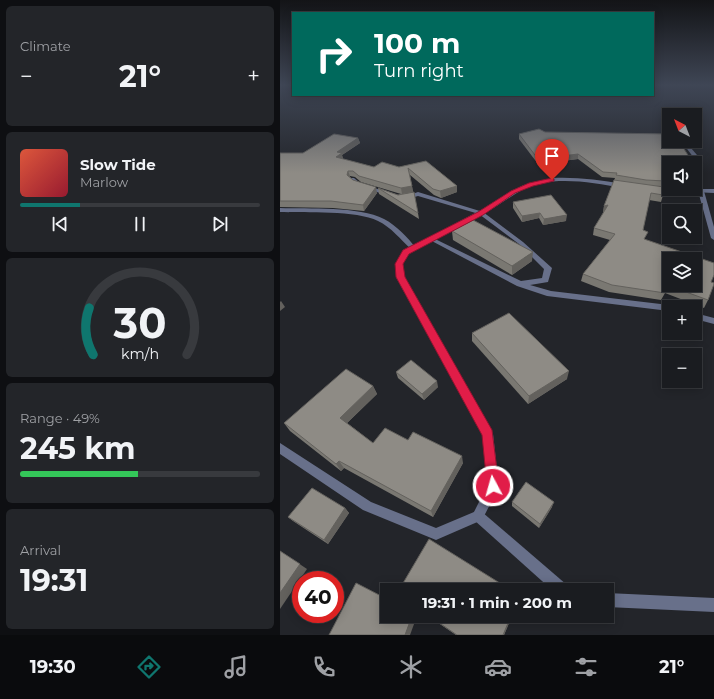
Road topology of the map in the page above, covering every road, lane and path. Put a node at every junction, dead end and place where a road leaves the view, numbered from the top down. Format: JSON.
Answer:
{"nodes":[{"id":1,"x":689,"y":148,"type":"edge"},
{"id":2,"x":695,"y":156,"type":"edge"},
{"id":3,"x":352,"y":179,"type":"edge"},
{"id":4,"x":629,"y":187,"type":"edge"},
{"id":5,"x":644,"y":189,"type":"edge"},
{"id":6,"x":662,"y":189,"type":"edge"},
{"id":7,"x":702,"y":191,"type":"edge"},
{"id":8,"x":714,"y":191,"type":"edge"},
{"id":9,"x":702,"y":195,"type":"edge"},
{"id":10,"x":280,"y":210,"type":"edge"},
{"id":11,"x":481,"y":213,"type":"junction"},
{"id":12,"x":714,"y":238,"type":"edge"},
{"id":13,"x":431,"y":239,"type":"junction"},
{"id":14,"x":413,"y":248,"type":"junction"},
{"id":15,"x":520,"y":284,"type":"junction"},
{"id":16,"x":662,"y":307,"type":"edge"},
{"id":17,"x":702,"y":318,"type":"edge"},
{"id":18,"x":714,"y":321,"type":"edge"},
{"id":19,"x":280,"y":448,"type":"edge"},
{"id":20,"x":478,"y":516,"type":"junction"},
{"id":21,"x":554,"y":583,"type":"edge"},
{"id":22,"x":614,"y":600,"type":"edge"},
{"id":23,"x":714,"y":605,"type":"edge"}],
"edges":[{"from":1,"to":2,"type":"street"},
{"from":3,"to":11,"type":"street"},
{"from":4,"to":11,"type":"street"},
{"from":5,"to":6,"type":"street"},
{"from":7,"to":8,"type":"street"},
{"from":9,"to":12,"type":"street"},
{"from":10,"to":14,"type":"street"},
{"from":11,"to":13,"type":"street"},
{"from":11,"to":15,"type":"street"},
{"from":13,"to":14,"type":"street"},
{"from":13,"to":15,"type":"street"},
{"from":14,"to":20,"type":"street"},
{"from":15,"to":16,"type":"street"},
{"from":17,"to":18,"type":"street"},
{"from":19,"to":20,"type":"street"},
{"from":20,"to":21,"type":"street"},
{"from":22,"to":23,"type":"street"}]}
